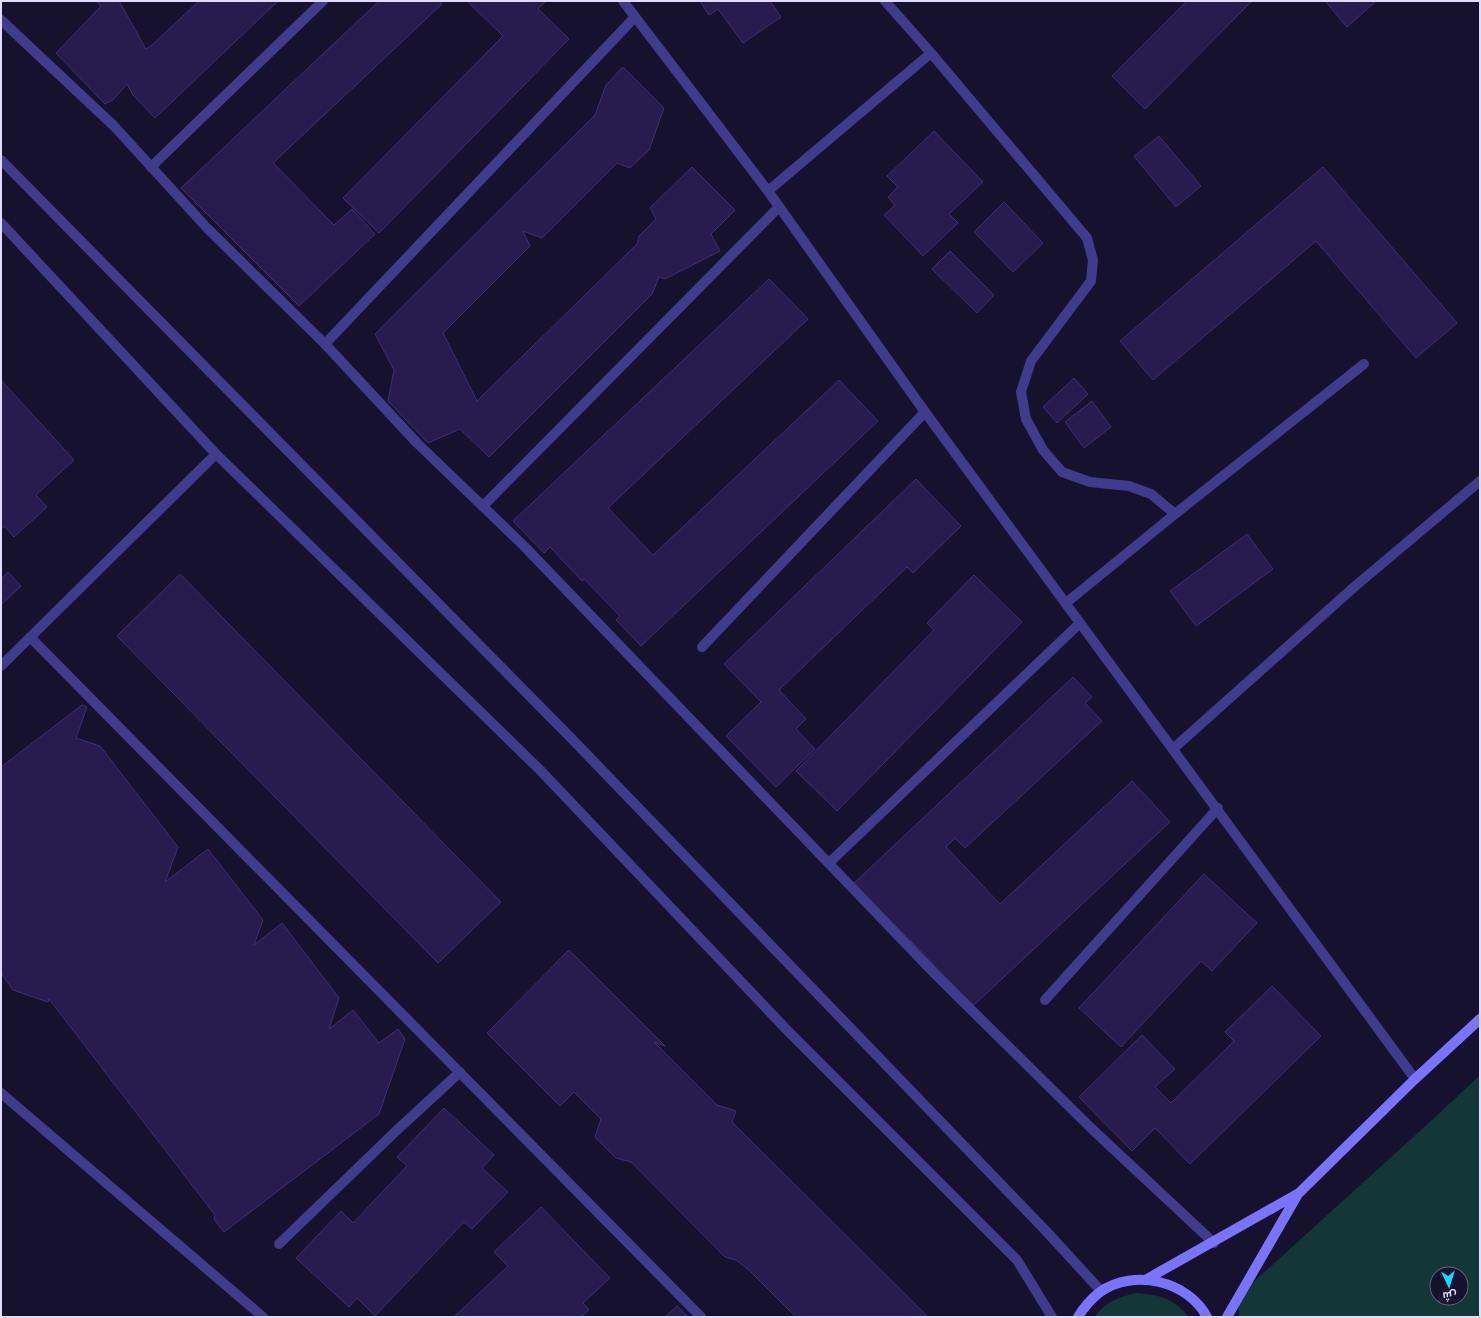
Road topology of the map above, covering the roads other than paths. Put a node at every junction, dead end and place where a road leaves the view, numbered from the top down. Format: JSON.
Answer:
{"nodes":[{"id":1,"x":322,"y":1,"type":"edge"},
{"id":2,"x":623,"y":1,"type":"edge"},
{"id":3,"x":885,"y":1,"type":"edge"},
{"id":4,"x":634,"y":17,"type":"junction"},
{"id":5,"x":1,"y":20,"type":"edge"},
{"id":6,"x":931,"y":53,"type":"junction"},
{"id":7,"x":1,"y":160,"type":"edge"},
{"id":8,"x":151,"y":167,"type":"junction"},
{"id":9,"x":768,"y":190,"type":"junction"},
{"id":10,"x":778,"y":208,"type":"junction"},
{"id":11,"x":1,"y":223,"type":"edge"},
{"id":12,"x":325,"y":344,"type":"junction"},
{"id":13,"x":1364,"y":364,"type":"dead end"},
{"id":14,"x":925,"y":412,"type":"junction"},
{"id":15,"x":216,"y":454,"type":"junction"},
{"id":16,"x":1480,"y":481,"type":"edge"},
{"id":17,"x":482,"y":506,"type":"junction"},
{"id":18,"x":1175,"y":514,"type":"junction"},
{"id":19,"x":1066,"y":603,"type":"junction"},
{"id":20,"x":1080,"y":622,"type":"junction"},
{"id":21,"x":30,"y":637,"type":"junction"},
{"id":22,"x":702,"y":647,"type":"dead end"},
{"id":23,"x":1,"y":666,"type":"edge"},
{"id":24,"x":1174,"y":748,"type":"junction"},
{"id":25,"x":1218,"y":808,"type":"junction"},
{"id":26,"x":829,"y":863,"type":"junction"},
{"id":27,"x":1045,"y":1000,"type":"dead end"},
{"id":28,"x":1480,"y":1019,"type":"edge"},
{"id":29,"x":460,"y":1072,"type":"junction"},
{"id":30,"x":1415,"y":1079,"type":"junction"},
{"id":31,"x":1,"y":1093,"type":"edge"},
{"id":32,"x":1299,"y":1192,"type":"junction"},
{"id":33,"x":1214,"y":1243,"type":"junction"},
{"id":34,"x":279,"y":1244,"type":"dead end"},
{"id":35,"x":1147,"y":1279,"type":"junction"},
{"id":36,"x":1101,"y":1291,"type":"junction"},
{"id":37,"x":263,"y":1317,"type":"edge"},
{"id":38,"x":701,"y":1317,"type":"edge"},
{"id":39,"x":1052,"y":1317,"type":"edge"},
{"id":40,"x":1078,"y":1317,"type":"edge"},
{"id":41,"x":1207,"y":1317,"type":"edge"},
{"id":42,"x":1227,"y":1317,"type":"edge"}],
"edges":[{"from":1,"to":8,"type":"street"},
{"from":2,"to":4,"type":"street"},
{"from":3,"to":6,"type":"street"},
{"from":4,"to":9,"type":"street"},
{"from":4,"to":12,"type":"street"},
{"from":5,"to":8,"type":"street"},
{"from":6,"to":9,"type":"street"},
{"from":6,"to":18,"type":"street"},
{"from":7,"to":36,"type":"street"},
{"from":8,"to":12,"type":"street"},
{"from":9,"to":10,"type":"street"},
{"from":10,"to":14,"type":"street"},
{"from":10,"to":17,"type":"street"},
{"from":11,"to":15,"type":"street"},
{"from":12,"to":17,"type":"street"},
{"from":13,"to":18,"type":"street"},
{"from":14,"to":19,"type":"street"},
{"from":14,"to":22,"type":"street"},
{"from":15,"to":21,"type":"street"},
{"from":15,"to":39,"type":"street"},
{"from":16,"to":24,"type":"street"},
{"from":17,"to":26,"type":"street"},
{"from":18,"to":19,"type":"street"},
{"from":19,"to":20,"type":"street"},
{"from":20,"to":24,"type":"street"},
{"from":20,"to":26,"type":"street"},
{"from":21,"to":23,"type":"street"},
{"from":21,"to":29,"type":"street"},
{"from":24,"to":25,"type":"street"},
{"from":25,"to":27,"type":"street"},
{"from":25,"to":30,"type":"street"},
{"from":26,"to":33,"type":"street"},
{"from":28,"to":30,"type":"street"},
{"from":29,"to":34,"type":"street"},
{"from":29,"to":38,"type":"street"},
{"from":30,"to":32,"type":"street"},
{"from":31,"to":37,"type":"street"},
{"from":32,"to":33,"type":"street"},
{"from":32,"to":42,"type":"street"},
{"from":33,"to":35,"type":"street"},
{"from":35,"to":36,"type":"street"},
{"from":35,"to":41,"type":"street"},
{"from":36,"to":40,"type":"street"}]}
